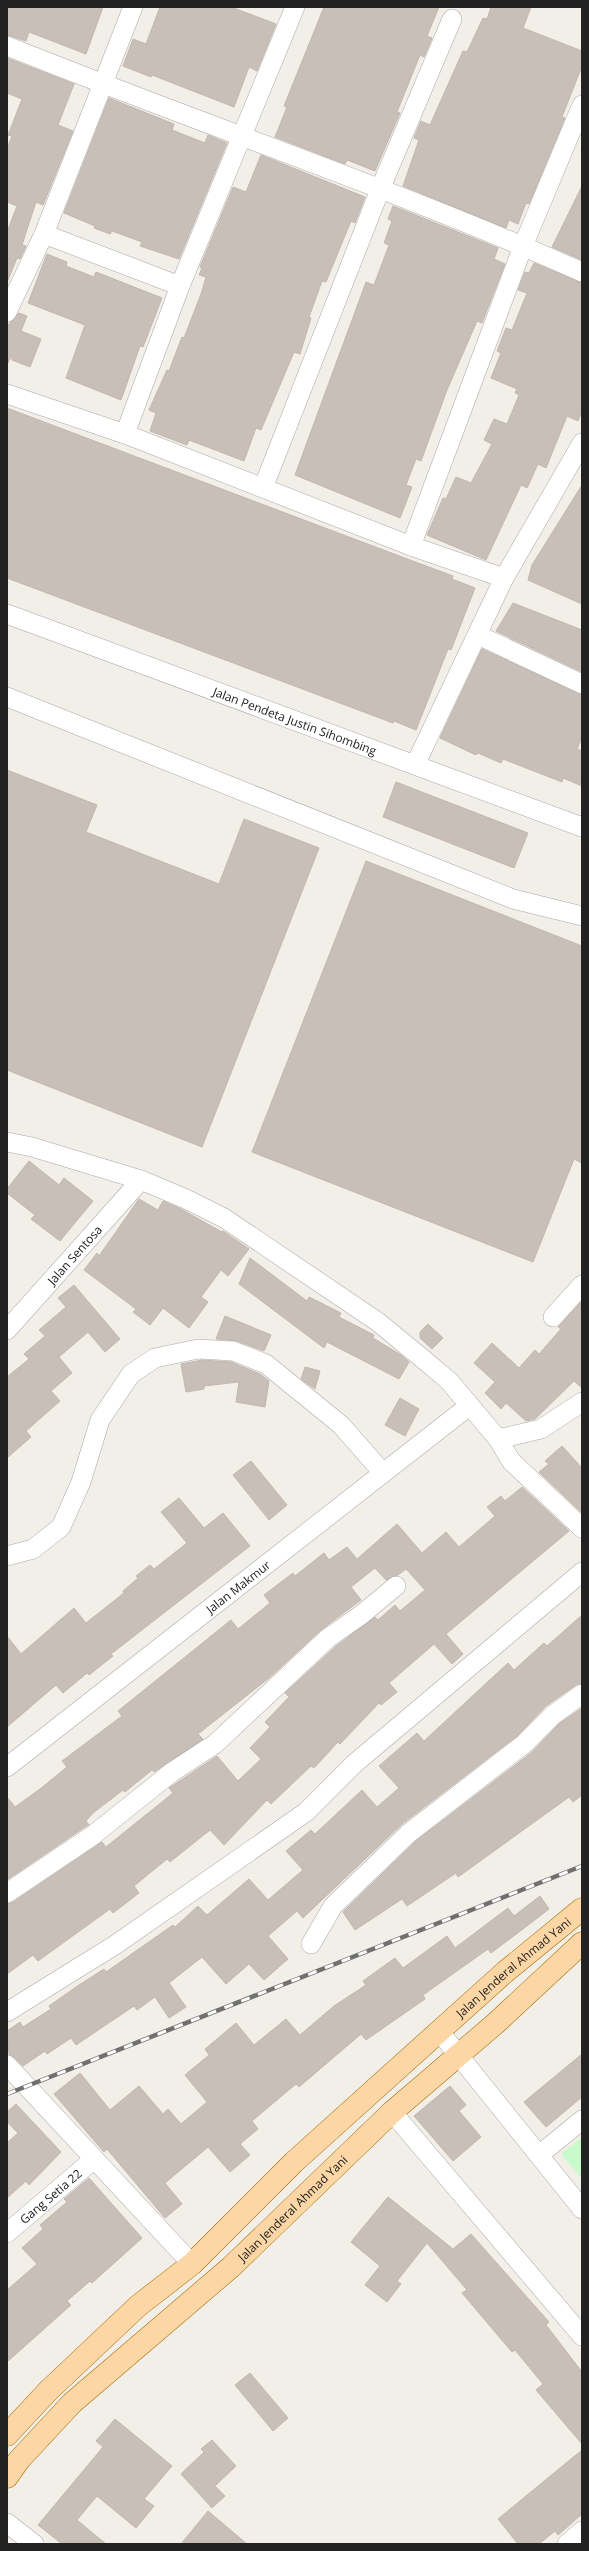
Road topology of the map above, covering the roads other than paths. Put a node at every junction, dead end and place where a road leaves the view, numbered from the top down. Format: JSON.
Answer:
{"nodes":[{"id":1,"x":133,"y":7,"type":"edge"},
{"id":2,"x":295,"y":7,"type":"edge"},
{"id":3,"x":452,"y":19,"type":"dead end"},
{"id":4,"x":7,"y":46,"type":"edge"},
{"id":5,"x":102,"y":84,"type":"junction"},
{"id":6,"x":582,"y":105,"type":"edge"},
{"id":7,"x":242,"y":136,"type":"junction"},
{"id":8,"x":381,"y":187,"type":"junction"},
{"id":9,"x":44,"y":234,"type":"junction"},
{"id":10,"x":523,"y":246,"type":"junction"},
{"id":11,"x":582,"y":272,"type":"edge"},
{"id":12,"x":180,"y":286,"type":"junction"},
{"id":13,"x":7,"y":312,"type":"edge"},
{"id":14,"x":7,"y":394,"type":"edge"},
{"id":15,"x":125,"y":434,"type":"junction"},
{"id":16,"x":582,"y":442,"type":"edge"},
{"id":17,"x":263,"y":488,"type":"junction"},
{"id":18,"x":411,"y":546,"type":"junction"},
{"id":19,"x":504,"y":578,"type":"junction"},
{"id":20,"x":7,"y":614,"type":"edge"},
{"id":21,"x":478,"y":635,"type":"junction"},
{"id":22,"x":582,"y":684,"type":"edge"},
{"id":23,"x":7,"y":697,"type":"edge"},
{"id":24,"x":415,"y":765,"type":"junction"},
{"id":25,"x":582,"y":828,"type":"edge"},
{"id":26,"x":582,"y":916,"type":"edge"},
{"id":27,"x":7,"y":1142,"type":"edge"},
{"id":28,"x":142,"y":1180,"type":"junction"},
{"id":29,"x":582,"y":1285,"type":"edge"},
{"id":30,"x":553,"y":1317,"type":"dead end"},
{"id":31,"x":7,"y":1330,"type":"edge"},
{"id":32,"x":582,"y":1402,"type":"edge"},
{"id":33,"x":469,"y":1406,"type":"junction"},
{"id":34,"x":498,"y":1439,"type":"junction"},
{"id":35,"x":382,"y":1473,"type":"junction"},
{"id":36,"x":582,"y":1528,"type":"edge"},
{"id":37,"x":7,"y":1556,"type":"edge"},
{"id":38,"x":582,"y":1572,"type":"edge"},
{"id":39,"x":396,"y":1586,"type":"dead end"},
{"id":40,"x":582,"y":1694,"type":"edge"},
{"id":41,"x":7,"y":1767,"type":"edge"},
{"id":42,"x":7,"y":1893,"type":"edge"},
{"id":43,"x":582,"y":1909,"type":"edge"},
{"id":44,"x":311,"y":1944,"type":"dead end"},
{"id":45,"x":578,"y":1949,"type":"edge"},
{"id":46,"x":7,"y":2012,"type":"edge"},
{"id":47,"x":439,"y":2031,"type":"junction"},
{"id":48,"x":459,"y":2055,"type":"junction"},
{"id":49,"x":7,"y":2065,"type":"edge"},
{"id":50,"x":392,"y":2112,"type":"junction"},
{"id":51,"x":582,"y":2120,"type":"edge"},
{"id":52,"x":539,"y":2155,"type":"junction"},
{"id":53,"x":94,"y":2159,"type":"junction"},
{"id":54,"x":582,"y":2209,"type":"edge"},
{"id":55,"x":7,"y":2233,"type":"edge"},
{"id":56,"x":192,"y":2264,"type":"junction"},
{"id":57,"x":138,"y":2306,"type":"junction"},
{"id":58,"x":161,"y":2326,"type":"junction"},
{"id":59,"x":582,"y":2336,"type":"edge"},
{"id":60,"x":7,"y":2435,"type":"edge"},
{"id":61,"x":9,"y":2469,"type":"edge"},
{"id":62,"x":7,"y":2522,"type":"edge"},
{"id":63,"x":582,"y":2531,"type":"edge"},
{"id":64,"x":34,"y":2544,"type":"edge"},
{"id":65,"x":566,"y":2544,"type":"edge"}],
"edges":[{"from":1,"to":5,"type":"street"},
{"from":2,"to":7,"type":"street"},
{"from":3,"to":8,"type":"street"},
{"from":4,"to":5,"type":"street"},
{"from":5,"to":7,"type":"street"},
{"from":5,"to":9,"type":"street"},
{"from":6,"to":10,"type":"street"},
{"from":7,"to":8,"type":"street"},
{"from":7,"to":12,"type":"street"},
{"from":8,"to":10,"type":"street"},
{"from":8,"to":17,"type":"street"},
{"from":9,"to":12,"type":"street"},
{"from":9,"to":13,"type":"street"},
{"from":10,"to":11,"type":"street"},
{"from":10,"to":18,"type":"street"},
{"from":12,"to":15,"type":"street"},
{"from":14,"to":15,"type":"street"},
{"from":15,"to":17,"type":"street"},
{"from":16,"to":19,"type":"street"},
{"from":17,"to":18,"type":"street"},
{"from":18,"to":19,"type":"street"},
{"from":19,"to":21,"type":"street"},
{"from":20,"to":24,"type":"street","name":"Jalan Pendeta Justin Sihombing"},
{"from":21,"to":22,"type":"street"},
{"from":21,"to":24,"type":"street"},
{"from":23,"to":26,"type":"street"},
{"from":24,"to":25,"type":"street","name":"Jalan Pendeta Justin Sihombing"},
{"from":27,"to":28,"type":"street"},
{"from":28,"to":31,"type":"street","name":"Jalan Sentosa"},
{"from":28,"to":33,"type":"street"},
{"from":29,"to":30,"type":"street"},
{"from":32,"to":34,"type":"street"},
{"from":33,"to":34,"type":"street"},
{"from":33,"to":35,"type":"street","name":"Jalan Makmur"},
{"from":34,"to":36,"type":"street"},
{"from":35,"to":37,"type":"street"},
{"from":35,"to":41,"type":"street","name":"Jalan Makmur"},
{"from":38,"to":46,"type":"street"},
{"from":39,"to":42,"type":"street"},
{"from":40,"to":44,"type":"street"},
{"from":43,"to":47,"type":"main road","name":"Jalan Jenderal Ahmad Yani"},
{"from":45,"to":48,"type":"main road","name":"Jalan Jenderal Ahmad Yani"},
{"from":47,"to":48,"type":"street"},
{"from":47,"to":56,"type":"main road","name":"Jalan Jenderal Ahmad Yani"},
{"from":48,"to":50,"type":"main road","name":"Jalan Jenderal Ahmad Yani"},
{"from":48,"to":52,"type":"street"},
{"from":49,"to":53,"type":"street"},
{"from":50,"to":58,"type":"main road","name":"Jalan Jenderal Ahmad Yani"},
{"from":50,"to":59,"type":"street"},
{"from":51,"to":52,"type":"street"},
{"from":52,"to":54,"type":"street"},
{"from":53,"to":55,"type":"street","name":"Gang Setia 22"},
{"from":53,"to":56,"type":"street"},
{"from":56,"to":57,"type":"main road","name":"Jalan Jenderal Ahmad Yani"},
{"from":57,"to":58,"type":"main road"},
{"from":57,"to":60,"type":"main road","name":"Jalan Jenderal Ahmad Yani"},
{"from":58,"to":61,"type":"main road","name":"Jalan Jenderal Ahmad Yani"},
{"from":62,"to":64,"type":"street"},
{"from":63,"to":65,"type":"street"}]}
